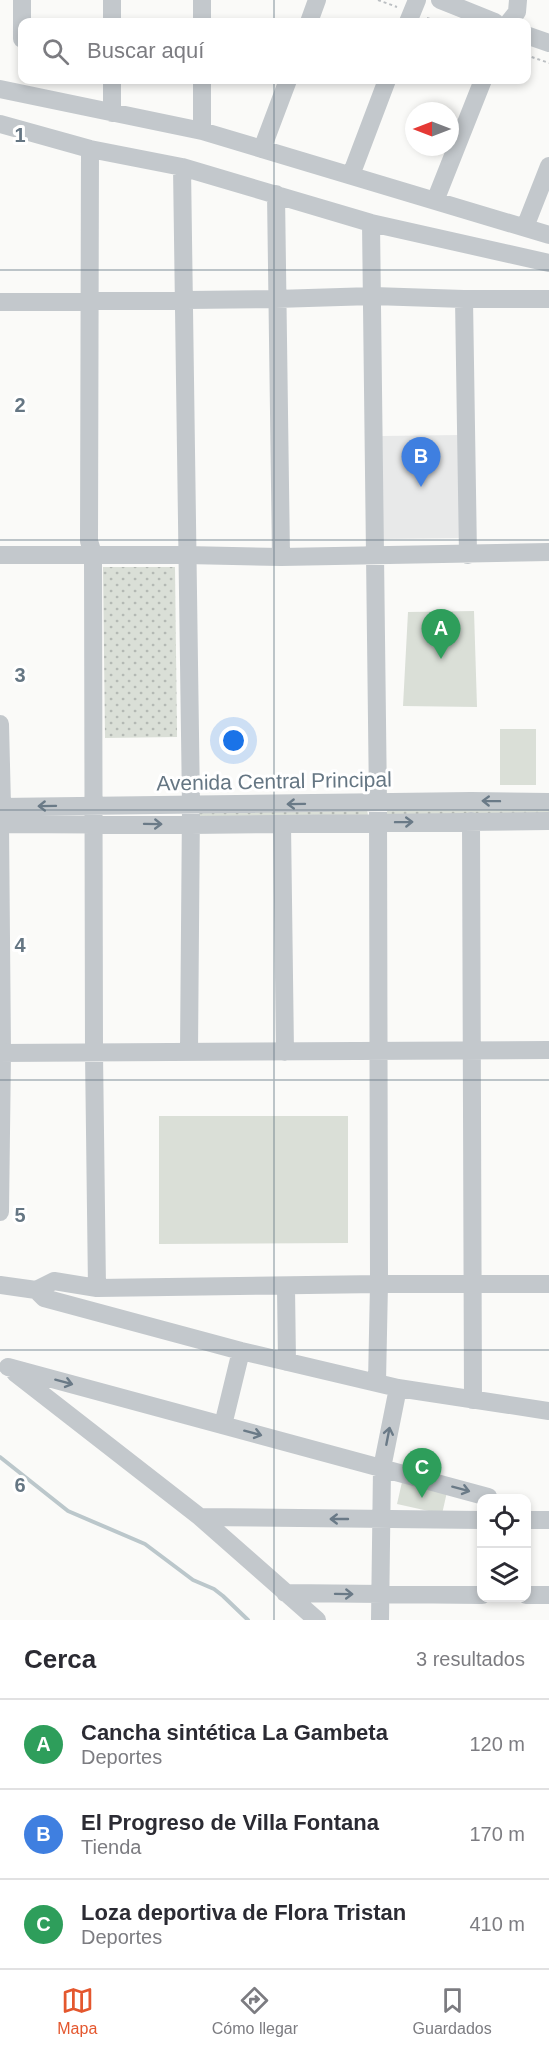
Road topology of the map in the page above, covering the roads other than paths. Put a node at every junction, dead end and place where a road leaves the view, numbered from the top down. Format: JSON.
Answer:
{"nodes":[{"id":1,"x":22,"y":0,"type":"edge"},
{"id":2,"x":112,"y":0,"type":"edge"},
{"id":3,"x":202,"y":0,"type":"edge"},
{"id":4,"x":317,"y":0,"type":"edge"},
{"id":5,"x":440,"y":0,"type":"edge"},
{"id":6,"x":518,"y":0,"type":"edge"},
{"id":7,"x":22,"y":18,"type":"edge"},
{"id":8,"x":112,"y":18,"type":"edge"},
{"id":9,"x":202,"y":18,"type":"edge"},
{"id":10,"x":310,"y":18,"type":"edge"},
{"id":11,"x":485,"y":18,"type":"edge"},
{"id":12,"x":513,"y":18,"type":"edge"},
{"id":13,"x":531,"y":37,"type":"edge"},
{"id":14,"x":549,"y":43,"type":"edge"},
{"id":15,"x":112,"y":84,"type":"edge"},
{"id":16,"x":202,"y":84,"type":"edge"},
{"id":17,"x":286,"y":84,"type":"edge"},
{"id":18,"x":386,"y":84,"type":"edge"},
{"id":19,"x":481,"y":84,"type":"edge"},
{"id":20,"x":24,"y":86,"type":"edge"},
{"id":21,"x":0,"y":89,"type":"edge"},
{"id":22,"x":112,"y":113,"type":"junction"},
{"id":23,"x":0,"y":124,"type":"edge"},
{"id":24,"x":202,"y":131,"type":"junction"},
{"id":25,"x":90,"y":149,"type":"junction"},
{"id":26,"x":262,"y":149,"type":"junction"},
{"id":27,"x":549,"y":166,"type":"edge"},
{"id":28,"x":182,"y":167,"type":"junction"},
{"id":29,"x":351,"y":176,"type":"junction"},
{"id":30,"x":276,"y":194,"type":"junction"},
{"id":31,"x":435,"y":201,"type":"junction"},
{"id":32,"x":371,"y":223,"type":"junction"},
{"id":33,"x":525,"y":227,"type":"junction"},
{"id":34,"x":549,"y":235,"type":"edge"},
{"id":35,"x":549,"y":263,"type":"edge"},
{"id":36,"x":373,"y":296,"type":"junction"},
{"id":37,"x":276,"y":299,"type":"junction"},
{"id":38,"x":464,"y":299,"type":"junction"},
{"id":39,"x":549,"y":299,"type":"edge"},
{"id":40,"x":90,"y":300,"type":"junction"},
{"id":41,"x":183,"y":300,"type":"junction"},
{"id":42,"x":0,"y":302,"type":"edge"},
{"id":43,"x":549,"y":552,"type":"edge"},
{"id":44,"x":93,"y":554,"type":"junction"},
{"id":45,"x":0,"y":555,"type":"edge"},
{"id":46,"x":186,"y":555,"type":"junction"},
{"id":47,"x":468,"y":555,"type":"junction"},
{"id":48,"x":376,"y":556,"type":"junction"},
{"id":49,"x":281,"y":557,"type":"junction"},
{"id":50,"x":0,"y":724,"type":"edge"},
{"id":51,"x":549,"y":802,"type":"edge"},
{"id":52,"x":378,"y":803,"type":"junction"},
{"id":53,"x":94,"y":805,"type":"junction"},
{"id":54,"x":191,"y":805,"type":"junction"},
{"id":55,"x":1,"y":815,"type":"edge"},
{"id":56,"x":471,"y":821,"type":"junction"},
{"id":57,"x":549,"y":821,"type":"edge"},
{"id":58,"x":377,"y":822,"type":"junction"},
{"id":59,"x":94,"y":824,"type":"junction"},
{"id":60,"x":282,"y":824,"type":"junction"},
{"id":61,"x":190,"y":825,"type":"junction"},
{"id":62,"x":473,"y":1050,"type":"junction"},
{"id":63,"x":549,"y":1050,"type":"edge"},
{"id":64,"x":378,"y":1051,"type":"junction"},
{"id":65,"x":285,"y":1052,"type":"junction"},
{"id":66,"x":1,"y":1053,"type":"edge"},
{"id":67,"x":94,"y":1053,"type":"junction"},
{"id":68,"x":189,"y":1053,"type":"junction"},
{"id":69,"x":0,"y":1212,"type":"edge"},
{"id":70,"x":379,"y":1284,"type":"junction"},
{"id":71,"x":472,"y":1284,"type":"junction"},
{"id":72,"x":549,"y":1284,"type":"edge"},
{"id":73,"x":0,"y":1285,"type":"edge"},
{"id":74,"x":286,"y":1287,"type":"junction"},
{"id":75,"x":97,"y":1288,"type":"junction"},
{"id":76,"x":36,"y":1290,"type":"junction"},
{"id":77,"x":241,"y":1351,"type":"junction"},
{"id":78,"x":287,"y":1362,"type":"junction"},
{"id":79,"x":4,"y":1364,"type":"edge"},
{"id":80,"x":377,"y":1382,"type":"junction"},
{"id":81,"x":398,"y":1388,"type":"junction"},
{"id":82,"x":473,"y":1400,"type":"junction"},
{"id":83,"x":549,"y":1410,"type":"edge"},
{"id":84,"x":223,"y":1425,"type":"junction"},
{"id":85,"x":382,"y":1468,"type":"junction"},
{"id":86,"x":477,"y":1494,"type":"edge"},
{"id":87,"x":200,"y":1517,"type":"junction"},
{"id":88,"x":382,"y":1519,"type":"junction"},
{"id":89,"x":477,"y":1520,"type":"edge"},
{"id":90,"x":531,"y":1520,"type":"edge"},
{"id":91,"x":549,"y":1520,"type":"edge"},
{"id":92,"x":285,"y":1593,"type":"junction"},
{"id":93,"x":549,"y":1594,"type":"edge"},
{"id":94,"x":380,"y":1595,"type":"junction"},
{"id":95,"x":477,"y":1595,"type":"edge"},
{"id":96,"x":531,"y":1595,"type":"edge"},
{"id":97,"x":317,"y":1620,"type":"edge"},
{"id":98,"x":380,"y":1620,"type":"edge"}],
"edges":[{"from":1,"to":7,"type":"street"},
{"from":2,"to":8,"type":"street"},
{"from":3,"to":9,"type":"street"},
{"from":4,"to":10,"type":"street"},
{"from":5,"to":11,"type":"street"},
{"from":6,"to":12,"type":"street"},
{"from":13,"to":14,"type":"street"},
{"from":15,"to":22,"type":"street"},
{"from":16,"to":24,"type":"street"},
{"from":17,"to":26,"type":"street"},
{"from":18,"to":29,"type":"street"},
{"from":19,"to":31,"type":"street"},
{"from":20,"to":21,"type":"street"},
{"from":20,"to":22,"type":"street"},
{"from":22,"to":24,"type":"street"},
{"from":23,"to":25,"type":"street"},
{"from":24,"to":26,"type":"street"},
{"from":25,"to":28,"type":"street"},
{"from":25,"to":40,"type":"street"},
{"from":26,"to":29,"type":"street"},
{"from":27,"to":33,"type":"street"},
{"from":28,"to":30,"type":"street"},
{"from":28,"to":41,"type":"street"},
{"from":29,"to":31,"type":"street"},
{"from":30,"to":32,"type":"street"},
{"from":30,"to":37,"type":"street"},
{"from":31,"to":33,"type":"street"},
{"from":32,"to":35,"type":"street"},
{"from":32,"to":36,"type":"street"},
{"from":33,"to":34,"type":"street"},
{"from":36,"to":37,"type":"street"},
{"from":36,"to":38,"type":"street"},
{"from":36,"to":48,"type":"street"},
{"from":37,"to":41,"type":"street"},
{"from":37,"to":49,"type":"street"},
{"from":38,"to":39,"type":"street"},
{"from":38,"to":47,"type":"street"},
{"from":40,"to":41,"type":"street"},
{"from":40,"to":42,"type":"street"},
{"from":40,"to":44,"type":"street"},
{"from":41,"to":46,"type":"street"},
{"from":43,"to":47,"type":"street"},
{"from":44,"to":45,"type":"street"},
{"from":44,"to":46,"type":"street"},
{"from":44,"to":53,"type":"street"},
{"from":46,"to":49,"type":"street"},
{"from":46,"to":54,"type":"street"},
{"from":47,"to":48,"type":"street"},
{"from":48,"to":49,"type":"street"},
{"from":48,"to":52,"type":"street"},
{"from":50,"to":55,"type":"street"},
{"from":51,"to":52,"type":"street","name":"Avenida Central Principal","one_way":true},
{"from":52,"to":54,"type":"street","name":"Avenida Central Principal","one_way":true},
{"from":52,"to":58,"type":"street"},
{"from":53,"to":54,"type":"street","name":"Avenida Central Principal"},
{"from":53,"to":55,"type":"street","name":"Avenida Central Principal","one_way":true},
{"from":53,"to":59,"type":"street"},
{"from":54,"to":61,"type":"street"},
{"from":55,"to":59,"type":"street","name":"Avenida Central Principal"},
{"from":55,"to":66,"type":"street"},
{"from":56,"to":57,"type":"street","name":"Avenida Central Principal"},
{"from":58,"to":56,"type":"street","name":"Avenida Central Principal","one_way":true},
{"from":56,"to":62,"type":"street"},
{"from":58,"to":60,"type":"street","name":"Avenida Central Principal"},
{"from":58,"to":64,"type":"street"},
{"from":59,"to":61,"type":"street","name":"Avenida Central Principal","one_way":true},
{"from":59,"to":67,"type":"street"},
{"from":60,"to":61,"type":"street","name":"Avenida Central Principal"},
{"from":60,"to":65,"type":"street"},
{"from":61,"to":68,"type":"street"},
{"from":62,"to":63,"type":"street"},
{"from":62,"to":64,"type":"street"},
{"from":62,"to":71,"type":"street"},
{"from":64,"to":65,"type":"street"},
{"from":64,"to":70,"type":"street"},
{"from":65,"to":68,"type":"street"},
{"from":66,"to":67,"type":"street"},
{"from":66,"to":69,"type":"street"},
{"from":67,"to":68,"type":"street"},
{"from":67,"to":75,"type":"street"},
{"from":70,"to":71,"type":"street"},
{"from":70,"to":74,"type":"street"},
{"from":70,"to":80,"type":"street"},
{"from":71,"to":72,"type":"street"},
{"from":71,"to":82,"type":"street"},
{"from":73,"to":76,"type":"street"},
{"from":74,"to":75,"type":"street"},
{"from":74,"to":78,"type":"street"},
{"from":75,"to":76,"type":"street"},
{"from":76,"to":77,"type":"street"},
{"from":77,"to":78,"type":"street"},
{"from":77,"to":84,"type":"street"},
{"from":78,"to":80,"type":"street"},
{"from":79,"to":84,"type":"street","one_way":true},
{"from":79,"to":87,"type":"street"},
{"from":80,"to":81,"type":"street"},
{"from":81,"to":82,"type":"street"},
{"from":85,"to":81,"type":"street","one_way":true},
{"from":82,"to":83,"type":"street"},
{"from":84,"to":85,"type":"street","one_way":true},
{"from":85,"to":86,"type":"street","one_way":true},
{"from":85,"to":88,"type":"street"},
{"from":88,"to":87,"type":"street","one_way":true},
{"from":87,"to":92,"type":"street"},
{"from":88,"to":89,"type":"street"},
{"from":88,"to":94,"type":"street"},
{"from":90,"to":91,"type":"street"},
{"from":92,"to":94,"type":"street","one_way":true},
{"from":92,"to":97,"type":"street"},
{"from":93,"to":96,"type":"street"},
{"from":94,"to":95,"type":"street"},
{"from":94,"to":98,"type":"street"}]}
